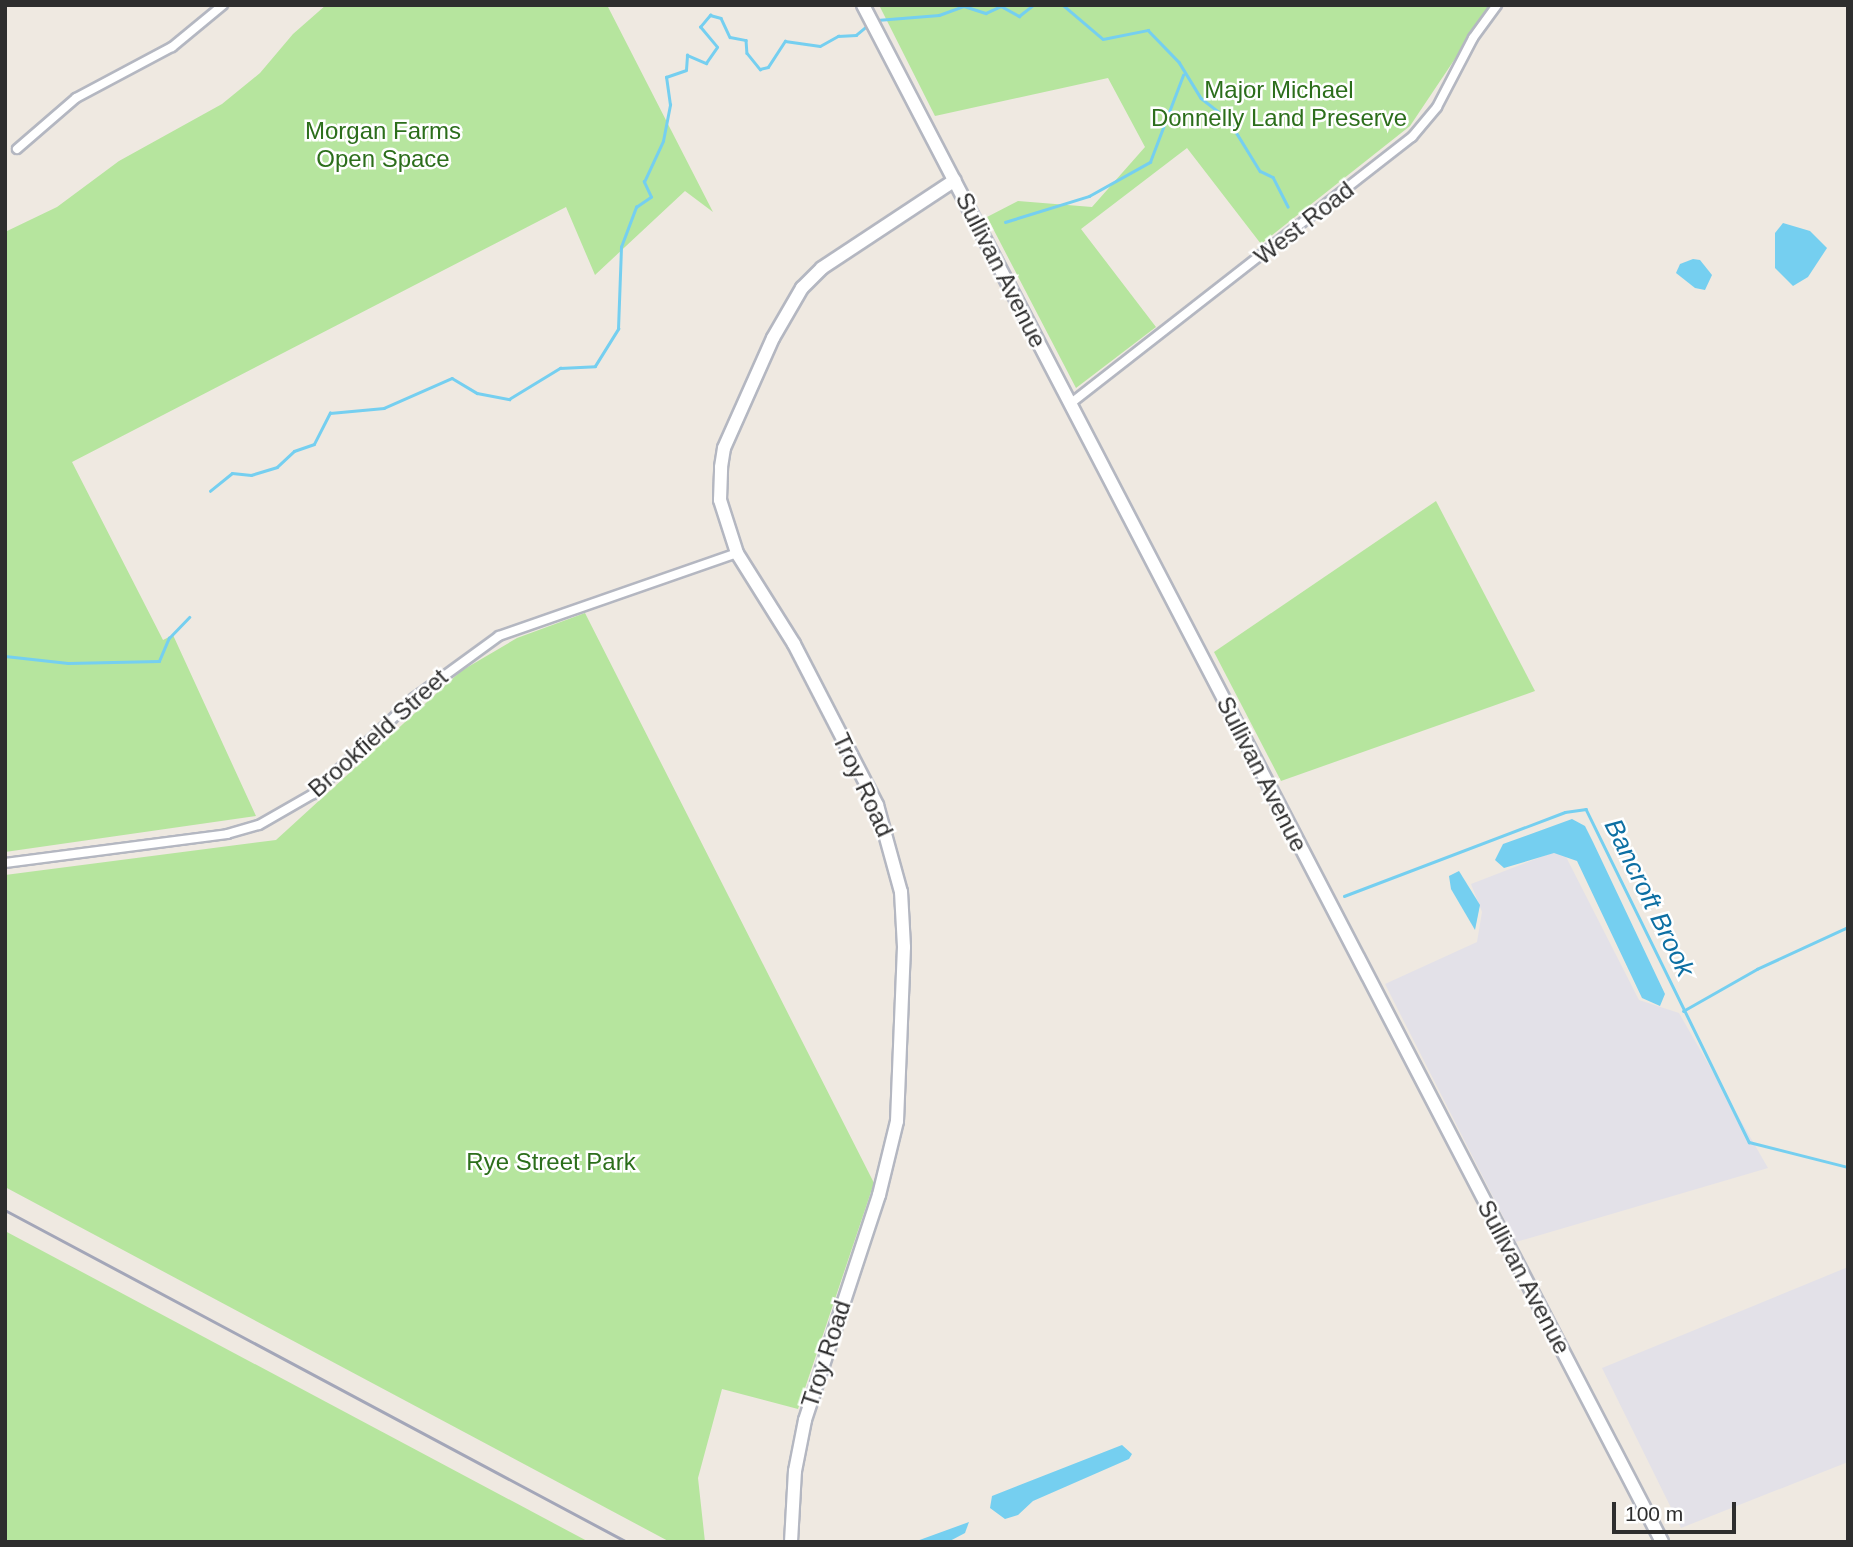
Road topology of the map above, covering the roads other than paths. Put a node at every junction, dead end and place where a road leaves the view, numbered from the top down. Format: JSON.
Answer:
{"nodes":[{"id":1,"x":223,"y":5,"type":"edge"},
{"id":2,"x":863,"y":5,"type":"edge"},
{"id":3,"x":1497,"y":5,"type":"edge"},
{"id":4,"x":17,"y":149,"type":"dead end"},
{"id":5,"x":955,"y":180,"type":"junction"},
{"id":6,"x":1070,"y":404,"type":"junction"},
{"id":7,"x":737,"y":553,"type":"junction"},
{"id":8,"x":5,"y":863,"type":"edge"},
{"id":9,"x":791,"y":1542,"type":"edge"},
{"id":10,"x":1662,"y":1542,"type":"edge"}],
"edges":[{"from":1,"to":4,"type":"street"},
{"from":2,"to":5,"type":"main road","name":"Sullivan Avenue"},
{"from":3,"to":6,"type":"street","name":"West Road"},
{"from":5,"to":6,"type":"main road","name":"Sullivan Avenue"},
{"from":5,"to":7,"type":"main road","name":"Troy Road"},
{"from":6,"to":10,"type":"main road","name":"Sullivan Avenue"},
{"from":7,"to":8,"type":"street","name":"Brookfield Street"},
{"from":7,"to":9,"type":"main road","name":"Troy Road"}]}
